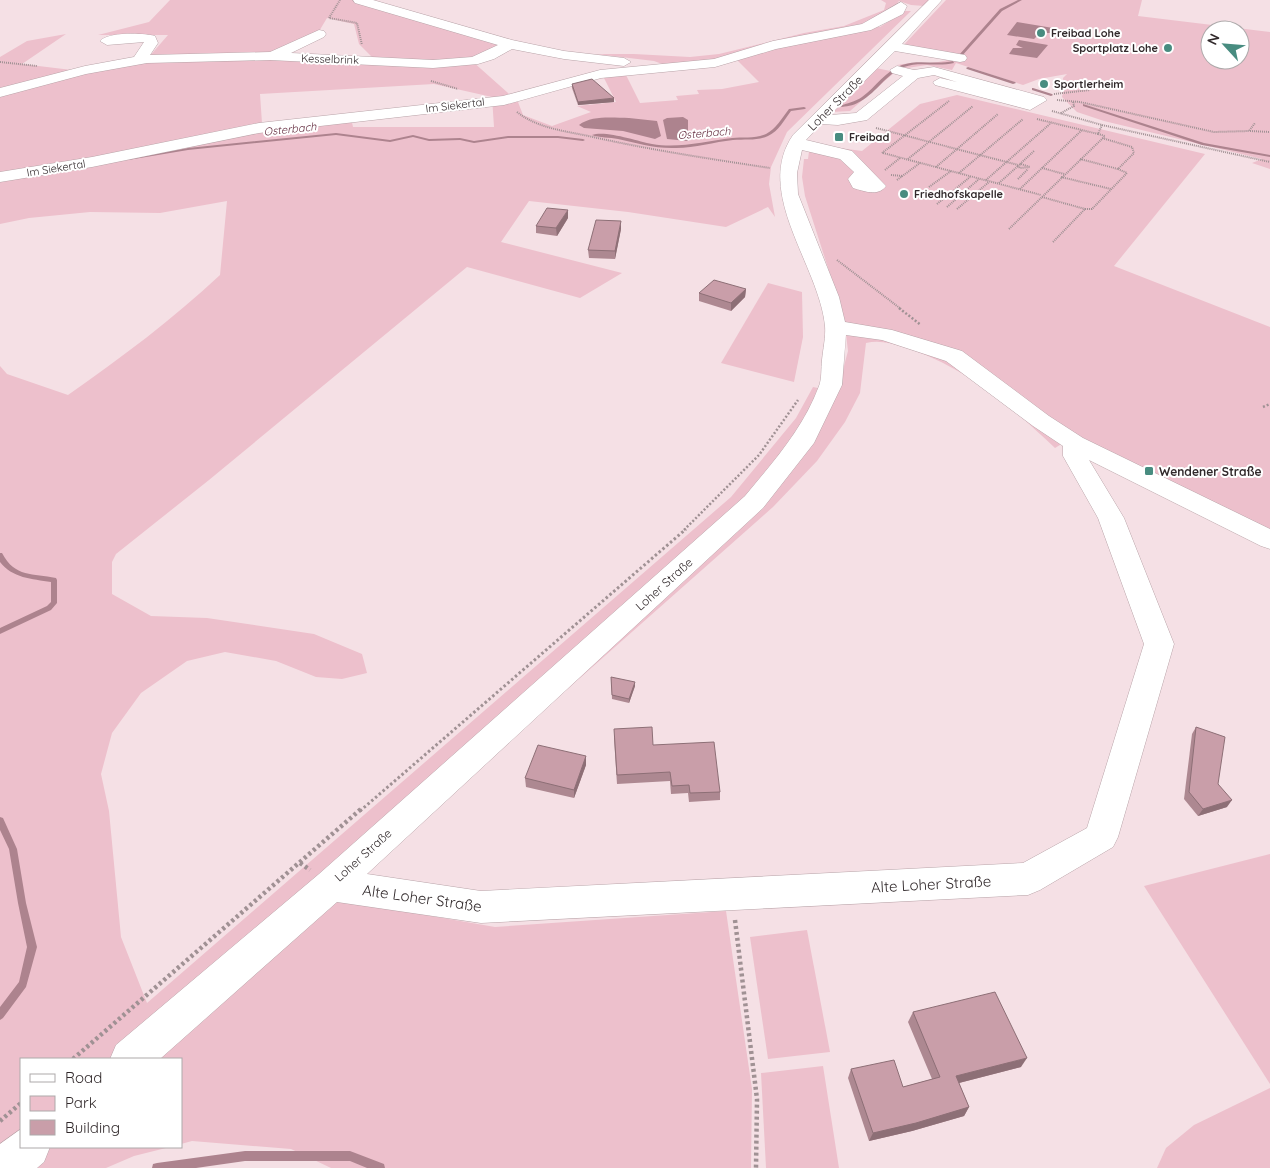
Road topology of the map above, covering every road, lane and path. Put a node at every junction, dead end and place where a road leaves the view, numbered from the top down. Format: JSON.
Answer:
{"nodes":[{"id":1,"x":340,"y":0,"type":"edge"},
{"id":2,"x":359,"y":0,"type":"edge"},
{"id":3,"x":936,"y":0,"type":"edge"},
{"id":4,"x":896,"y":3,"type":"edge"},
{"id":5,"x":927,"y":10,"type":"junction"},
{"id":6,"x":319,"y":34,"type":"dead end"},
{"id":7,"x":107,"y":40,"type":"dead end"},
{"id":8,"x":510,"y":44,"type":"junction"},
{"id":9,"x":892,"y":46,"type":"junction"},
{"id":10,"x":270,"y":56,"type":"junction"},
{"id":11,"x":960,"y":58,"type":"dead end"},
{"id":12,"x":139,"y":60,"type":"junction"},
{"id":13,"x":381,"y":61,"type":"junction"},
{"id":14,"x":873,"y":65,"type":"junction"},
{"id":15,"x":658,"y":68,"type":"junction"},
{"id":16,"x":914,"y":74,"type":"junction"},
{"id":17,"x":429,"y":80,"type":"dead end"},
{"id":18,"x":940,"y":82,"type":"dead end"},
{"id":19,"x":460,"y":90,"type":"dead end"},
{"id":20,"x":1054,"y":90,"type":"dead end"},
{"id":21,"x":1090,"y":90,"type":"dead end"},
{"id":22,"x":0,"y":93,"type":"edge"},
{"id":23,"x":952,"y":98,"type":"dead end"},
{"id":24,"x":504,"y":100,"type":"junction"},
{"id":25,"x":1073,"y":101,"type":"junction"},
{"id":26,"x":976,"y":104,"type":"dead end"},
{"id":27,"x":1032,"y":107,"type":"junction"},
{"id":28,"x":1002,"y":111,"type":"dead end"},
{"id":29,"x":1061,"y":114,"type":"junction"},
{"id":30,"x":817,"y":119,"type":"junction"},
{"id":31,"x":838,"y":120,"type":"junction"},
{"id":32,"x":1051,"y":123,"type":"dead end"},
{"id":33,"x":1255,"y":123,"type":"dead end"},
{"id":34,"x":1102,"y":125,"type":"junction"},
{"id":35,"x":1082,"y":130,"type":"dead end"},
{"id":36,"x":1249,"y":131,"type":"junction"},
{"id":37,"x":1270,"y":132,"type":"edge"},
{"id":38,"x":904,"y":135,"type":"junction"},
{"id":39,"x":1102,"y":138,"type":"junction"},
{"id":40,"x":798,"y":141,"type":"junction"},
{"id":41,"x":929,"y":141,"type":"junction"},
{"id":42,"x":957,"y":149,"type":"junction"},
{"id":43,"x":1034,"y":151,"type":"dead end"},
{"id":44,"x":981,"y":155,"type":"junction"},
{"id":45,"x":900,"y":157,"type":"junction"},
{"id":46,"x":907,"y":159,"type":"junction"},
{"id":47,"x":1080,"y":159,"type":"junction"},
{"id":48,"x":1007,"y":162,"type":"junction"},
{"id":49,"x":1270,"y":162,"type":"edge"},
{"id":50,"x":920,"y":163,"type":"junction"},
{"id":51,"x":1018,"y":165,"type":"junction"},
{"id":52,"x":936,"y":167,"type":"junction"},
{"id":53,"x":868,"y":168,"type":"joint"},
{"id":54,"x":1042,"y":168,"type":"junction"},
{"id":55,"x":1118,"y":169,"type":"junction"},
{"id":56,"x":951,"y":171,"type":"junction"},
{"id":57,"x":772,"y":172,"type":"dead end"},
{"id":58,"x":959,"y":173,"type":"junction"},
{"id":59,"x":1064,"y":174,"type":"junction"},
{"id":60,"x":970,"y":176,"type":"junction"},
{"id":61,"x":0,"y":177,"type":"edge"},
{"id":62,"x":1062,"y":177,"type":"junction"},
{"id":63,"x":980,"y":179,"type":"junction"},
{"id":64,"x":1018,"y":179,"type":"dead end"},
{"id":65,"x":897,"y":180,"type":"dead end"},
{"id":66,"x":985,"y":180,"type":"junction"},
{"id":67,"x":990,"y":181,"type":"junction"},
{"id":68,"x":998,"y":184,"type":"junction"},
{"id":69,"x":930,"y":187,"type":"dead end"},
{"id":70,"x":1110,"y":189,"type":"junction"},
{"id":71,"x":1020,"y":190,"type":"junction"},
{"id":72,"x":1042,"y":196,"type":"junction"},
{"id":73,"x":937,"y":204,"type":"dead end"},
{"id":74,"x":947,"y":207,"type":"dead end"},
{"id":75,"x":1085,"y":209,"type":"junction"},
{"id":76,"x":957,"y":210,"type":"dead end"},
{"id":77,"x":1008,"y":230,"type":"dead end"},
{"id":78,"x":1053,"y":242,"type":"dead end"},
{"id":79,"x":829,"y":255,"type":"dead end"},
{"id":80,"x":922,"y":326,"type":"dead end"},
{"id":81,"x":836,"y":327,"type":"junction"},
{"id":82,"x":800,"y":397,"type":"dead end"},
{"id":83,"x":1270,"y":404,"type":"edge"},
{"id":84,"x":1263,"y":407,"type":"dead end"},
{"id":85,"x":1075,"y":443,"type":"junction"},
{"id":86,"x":1270,"y":540,"type":"edge"},
{"id":87,"x":331,"y":885,"type":"junction"},
{"id":88,"x":732,"y":895,"type":"junction"},
{"id":89,"x":75,"y":1058,"type":"edge"},
{"id":90,"x":131,"y":1058,"type":"edge"},
{"id":91,"x":20,"y":1104,"type":"edge"},
{"id":92,"x":0,"y":1121,"type":"edge"},
{"id":93,"x":28,"y":1148,"type":"edge"},
{"id":94,"x":5,"y":1168,"type":"edge"},
{"id":95,"x":756,"y":1168,"type":"edge"}],
"edges":[{"from":1,"to":13,"type":"path"},
{"from":2,"to":8,"type":"street"},
{"from":3,"to":5,"type":"street","name":"Loher Straße"},
{"from":4,"to":5,"type":"street"},
{"from":4,"to":15,"type":"street","name":"Im Siekertal"},
{"from":5,"to":9,"type":"street","name":"Loher Straße"},
{"from":6,"to":10,"type":"street"},
{"from":7,"to":12,"type":"street"},
{"from":8,"to":13,"type":"street","name":"Kesselbrink"},
{"from":8,"to":15,"type":"street"},
{"from":9,"to":11,"type":"street"},
{"from":9,"to":14,"type":"street","name":"Loher Straße"},
{"from":10,"to":12,"type":"street","name":"Kesselbrink"},
{"from":10,"to":13,"type":"street","name":"Kesselbrink"},
{"from":12,"to":22,"type":"street","name":"Kesselbrink"},
{"from":14,"to":16,"type":"street"},
{"from":14,"to":30,"type":"street","name":"Loher Straße"},
{"from":15,"to":24,"type":"street","name":"Im Siekertal"},
{"from":16,"to":27,"type":"street"},
{"from":16,"to":31,"type":"street"},
{"from":17,"to":19,"type":"path"},
{"from":18,"to":27,"type":"street"},
{"from":20,"to":21,"type":"path"},
{"from":23,"to":38,"type":"path"},
{"from":24,"to":57,"type":"path"},
{"from":24,"to":61,"type":"street","name":"Im Siekertal"},
{"from":25,"to":27,"type":"path"},
{"from":25,"to":29,"type":"path"},
{"from":25,"to":36,"type":"path"},
{"from":26,"to":41,"type":"path"},
{"from":27,"to":29,"type":"path"},
{"from":27,"to":44,"type":"path"},
{"from":28,"to":42,"type":"path"},
{"from":29,"to":34,"type":"path"},
{"from":30,"to":31,"type":"street"},
{"from":30,"to":40,"type":"street","name":"Loher Straße"},
{"from":30,"to":40,"type":"street"},
{"from":31,"to":38,"type":"path"},
{"from":32,"to":48,"type":"path"},
{"from":33,"to":36,"type":"path"},
{"from":34,"to":39,"type":"path"},
{"from":34,"to":49,"type":"path"},
{"from":35,"to":54,"type":"path"},
{"from":36,"to":37,"type":"path"},
{"from":38,"to":41,"type":"path"},
{"from":38,"to":45,"type":"path"},
{"from":39,"to":47,"type":"path"},
{"from":39,"to":55,"type":"path"},
{"from":40,"to":53,"type":"street"},
{"from":40,"to":81,"type":"street","name":"Loher Straße"},
{"from":41,"to":42,"type":"path"},
{"from":41,"to":46,"type":"path"},
{"from":42,"to":44,"type":"path"},
{"from":42,"to":52,"type":"path"},
{"from":43,"to":51,"type":"path"},
{"from":44,"to":48,"type":"path"},
{"from":44,"to":58,"type":"path"},
{"from":45,"to":46,"type":"path"},
{"from":45,"to":53,"type":"path"},
{"from":46,"to":50,"type":"path"},
{"from":47,"to":55,"type":"path"},
{"from":47,"to":59,"type":"path"},
{"from":48,"to":51,"type":"path"},
{"from":48,"to":66,"type":"path"},
{"from":50,"to":52,"type":"path"},
{"from":50,"to":65,"type":"path"},
{"from":51,"to":64,"type":"path"},
{"from":51,"to":68,"type":"path"},
{"from":52,"to":56,"type":"path"},
{"from":54,"to":59,"type":"path"},
{"from":54,"to":71,"type":"path"},
{"from":55,"to":70,"type":"path"},
{"from":56,"to":58,"type":"path"},
{"from":56,"to":69,"type":"path"},
{"from":58,"to":60,"type":"path"},
{"from":59,"to":62,"type":"path"},
{"from":60,"to":63,"type":"path"},
{"from":60,"to":73,"type":"path"},
{"from":62,"to":70,"type":"path"},
{"from":62,"to":72,"type":"path"},
{"from":63,"to":66,"type":"path"},
{"from":63,"to":74,"type":"path"},
{"from":66,"to":67,"type":"path"},
{"from":67,"to":68,"type":"path"},
{"from":67,"to":76,"type":"path"},
{"from":68,"to":71,"type":"path"},
{"from":70,"to":75,"type":"path"},
{"from":71,"to":72,"type":"path"},
{"from":72,"to":75,"type":"path"},
{"from":72,"to":77,"type":"path"},
{"from":75,"to":78,"type":"path"},
{"from":79,"to":80,"type":"path"},
{"from":81,"to":85,"type":"street"},
{"from":81,"to":87,"type":"street","name":"Loher Straße"},
{"from":82,"to":89,"type":"path"},
{"from":83,"to":84,"type":"path"},
{"from":85,"to":86,"type":"street"},
{"from":85,"to":88,"type":"street","name":"Alte Loher Straße"},
{"from":87,"to":88,"type":"street","name":"Alte Loher Straße"},
{"from":87,"to":90,"type":"street","name":"Loher Straße"},
{"from":88,"to":95,"type":"path"},
{"from":91,"to":92,"type":"path"},
{"from":93,"to":94,"type":"street"}]}
